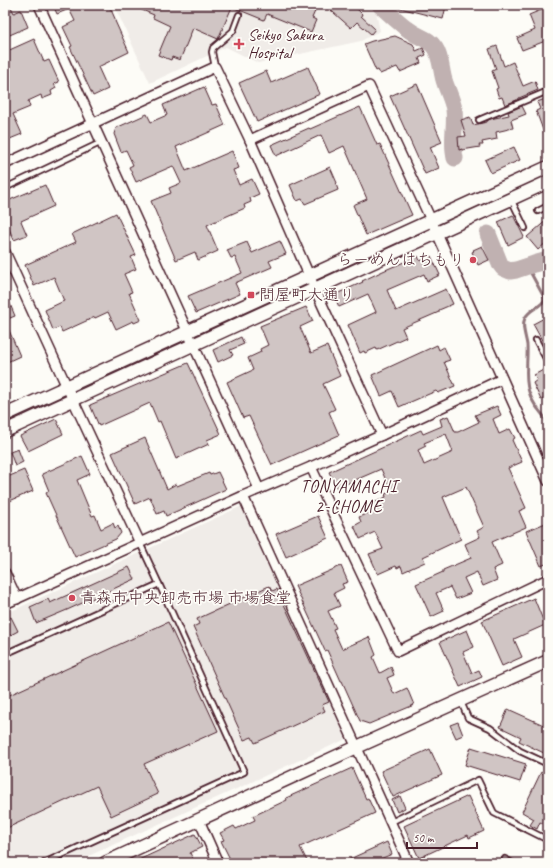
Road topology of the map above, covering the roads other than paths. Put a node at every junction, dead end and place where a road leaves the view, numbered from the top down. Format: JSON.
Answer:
{"nodes":[{"id":1,"x":39,"y":5,"type":"edge"},
{"id":2,"x":239,"y":15,"type":"dead end"},
{"id":3,"x":215,"y":67,"type":"junction"},
{"id":4,"x":548,"y":91,"type":"edge"},
{"id":5,"x":479,"y":120,"type":"dead end"},
{"id":6,"x":94,"y":123,"type":"junction"},
{"id":7,"x":250,"y":140,"type":"junction"},
{"id":8,"x":102,"y":142,"type":"junction"},
{"id":9,"x":5,"y":164,"type":"edge"},
{"id":10,"x":548,"y":167,"type":"edge"},
{"id":11,"x":548,"y":182,"type":"edge"},
{"id":12,"x":5,"y":188,"type":"edge"},
{"id":13,"x":511,"y":199,"type":"junction"},
{"id":14,"x":548,"y":206,"type":"edge"},
{"id":15,"x":538,"y":211,"type":"dead end"},
{"id":16,"x":431,"y":221,"type":"junction"},
{"id":17,"x":525,"y":228,"type":"dead end"},
{"id":18,"x":437,"y":233,"type":"junction"},
{"id":19,"x":5,"y":252,"type":"edge"},
{"id":20,"x":310,"y":276,"type":"junction"},
{"id":21,"x":315,"y":289,"type":"junction"},
{"id":22,"x":188,"y":332,"type":"junction"},
{"id":23,"x":536,"y":340,"type":"dead end"},
{"id":24,"x":194,"y":344,"type":"junction"},
{"id":25,"x":548,"y":362,"type":"edge"},
{"id":26,"x":502,"y":379,"type":"junction"},
{"id":27,"x":67,"y":387,"type":"junction"},
{"id":28,"x":72,"y":400,"type":"junction"},
{"id":29,"x":5,"y":415,"type":"edge"},
{"id":30,"x":5,"y":431,"type":"edge"},
{"id":31,"x":382,"y":435,"type":"junction"},
{"id":32,"x":311,"y":467,"type":"junction"},
{"id":33,"x":548,"y":481,"type":"edge"},
{"id":34,"x":260,"y":490,"type":"junction"},
{"id":35,"x":243,"y":496,"type":"junction"},
{"id":36,"x":140,"y":543,"type":"junction"},
{"id":37,"x":5,"y":573,"type":"edge"},
{"id":38,"x":548,"y":579,"type":"edge"},
{"id":39,"x":158,"y":584,"type":"junction"},
{"id":40,"x":16,"y":599,"type":"junction"},
{"id":41,"x":5,"y":604,"type":"edge"},
{"id":42,"x":5,"y":654,"type":"edge"},
{"id":43,"x":548,"y":661,"type":"edge"},
{"id":44,"x":460,"y":701,"type":"junction"},
{"id":45,"x":357,"y":747,"type":"junction"},
{"id":46,"x":548,"y":764,"type":"edge"},
{"id":47,"x":199,"y":820,"type":"junction"},
{"id":48,"x":391,"y":822,"type":"junction"},
{"id":49,"x":548,"y":840,"type":"edge"},
{"id":50,"x":44,"y":863,"type":"edge"},
{"id":51,"x":105,"y":863,"type":"edge"},
{"id":52,"x":218,"y":863,"type":"edge"},
{"id":53,"x":409,"y":863,"type":"edge"},
{"id":54,"x":503,"y":863,"type":"edge"},
{"id":55,"x":512,"y":863,"type":"edge"}],
"edges":[{"from":1,"to":6,"type":"street"},
{"from":2,"to":3,"type":"lane"},
{"from":3,"to":6,"type":"street"},
{"from":3,"to":7,"type":"street"},
{"from":4,"to":5,"type":"lane"},
{"from":6,"to":8,"type":"street"},
{"from":6,"to":9,"type":"street"},
{"from":7,"to":16,"type":"street"},
{"from":7,"to":20,"type":"street"},
{"from":8,"to":12,"type":"lane"},
{"from":8,"to":22,"type":"street"},
{"from":10,"to":16,"type":"street"},
{"from":11,"to":13,"type":"street"},
{"from":13,"to":17,"type":"lane"},
{"from":13,"to":18,"type":"street"},
{"from":14,"to":15,"type":"lane"},
{"from":16,"to":18,"type":"street"},
{"from":16,"to":20,"type":"street"},
{"from":18,"to":21,"type":"street"},
{"from":18,"to":26,"type":"street"},
{"from":19,"to":27,"type":"street"},
{"from":20,"to":21,"type":"street"},
{"from":20,"to":22,"type":"street"},
{"from":21,"to":24,"type":"street"},
{"from":21,"to":31,"type":"street"},
{"from":22,"to":24,"type":"street"},
{"from":22,"to":27,"type":"street"},
{"from":23,"to":25,"type":"lane"},
{"from":24,"to":28,"type":"street"},
{"from":24,"to":34,"type":"street"},
{"from":26,"to":31,"type":"street"},
{"from":26,"to":33,"type":"street"},
{"from":27,"to":28,"type":"street"},
{"from":27,"to":29,"type":"street"},
{"from":28,"to":30,"type":"street"},
{"from":28,"to":36,"type":"street"},
{"from":31,"to":32,"type":"street"},
{"from":32,"to":34,"type":"street"},
{"from":32,"to":38,"type":"street"},
{"from":34,"to":35,"type":"street"},
{"from":35,"to":36,"type":"street"},
{"from":35,"to":45,"type":"street"},
{"from":36,"to":39,"type":"lane"},
{"from":36,"to":40,"type":"street"},
{"from":37,"to":40,"type":"street"},
{"from":39,"to":42,"type":"lane"},
{"from":39,"to":50,"type":"lane"},
{"from":40,"to":41,"type":"street"},
{"from":43,"to":44,"type":"street"},
{"from":44,"to":45,"type":"street"},
{"from":44,"to":46,"type":"lane"},
{"from":45,"to":47,"type":"street"},
{"from":45,"to":48,"type":"street"},
{"from":47,"to":51,"type":"street"},
{"from":47,"to":52,"type":"street"},
{"from":48,"to":49,"type":"lane"},
{"from":48,"to":53,"type":"street"},
{"from":54,"to":55,"type":"lane"}]}
